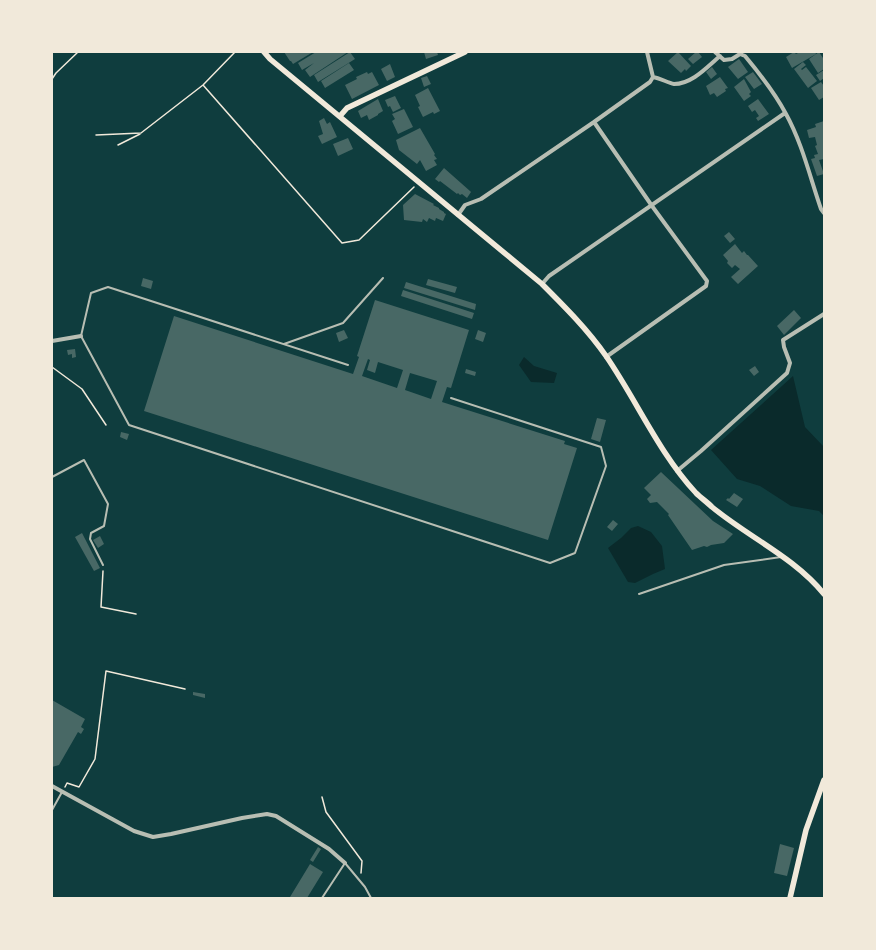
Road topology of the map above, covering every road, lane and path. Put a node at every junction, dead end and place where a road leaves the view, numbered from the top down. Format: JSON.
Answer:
{"nodes":[{"id":1,"x":78,"y":52,"type":"edge"},
{"id":2,"x":235,"y":52,"type":"edge"},
{"id":3,"x":264,"y":52,"type":"edge"},
{"id":4,"x":465,"y":52,"type":"edge"},
{"id":5,"x":647,"y":52,"type":"edge"},
{"id":6,"x":715,"y":52,"type":"edge"},
{"id":7,"x":720,"y":56,"type":"junction"},
{"id":8,"x":653,"y":77,"type":"junction"},
{"id":9,"x":52,"y":79,"type":"edge"},
{"id":10,"x":203,"y":84,"type":"junction"},
{"id":11,"x":786,"y":113,"type":"junction"},
{"id":12,"x":340,"y":116,"type":"junction"},
{"id":13,"x":594,"y":122,"type":"junction"},
{"id":14,"x":141,"y":133,"type":"junction"},
{"id":15,"x":96,"y":135,"type":"dead end"},
{"id":16,"x":118,"y":146,"type":"dead end"},
{"id":17,"x":419,"y":182,"type":"junction"},
{"id":18,"x":652,"y":206,"type":"junction"},
{"id":19,"x":458,"y":214,"type":"junction"},
{"id":20,"x":824,"y":214,"type":"edge"},
{"id":21,"x":383,"y":278,"type":"dead end"},
{"id":22,"x":542,"y":284,"type":"junction"},
{"id":23,"x":824,"y":314,"type":"edge"},
{"id":24,"x":81,"y":336,"type":"junction"},
{"id":25,"x":52,"y":341,"type":"edge"},
{"id":26,"x":284,"y":344,"type":"junction"},
{"id":27,"x":606,"y":356,"type":"junction"},
{"id":28,"x":348,"y":365,"type":"dead end"},
{"id":29,"x":52,"y":367,"type":"edge"},
{"id":30,"x":451,"y":398,"type":"dead end"},
{"id":31,"x":106,"y":425,"type":"dead end"},
{"id":32,"x":677,"y":471,"type":"junction"},
{"id":33,"x":52,"y":477,"type":"edge"},
{"id":34,"x":782,"y":556,"type":"junction"},
{"id":35,"x":103,"y":565,"type":"joint"},
{"id":36,"x":639,"y":594,"type":"dead end"},
{"id":37,"x":824,"y":594,"type":"edge"},
{"id":38,"x":136,"y":614,"type":"dead end"},
{"id":39,"x":185,"y":689,"type":"dead end"},
{"id":40,"x":824,"y":780,"type":"edge"},
{"id":41,"x":52,"y":786,"type":"edge"},
{"id":42,"x":62,"y":792,"type":"junction"},
{"id":43,"x":322,"y":797,"type":"dead end"},
{"id":44,"x":52,"y":810,"type":"edge"},
{"id":45,"x":344,"y":863,"type":"junction"},
{"id":46,"x":360,"y":880,"type":"junction"},
{"id":47,"x":322,"y":898,"type":"edge"},
{"id":48,"x":371,"y":898,"type":"edge"},
{"id":49,"x":790,"y":898,"type":"edge"}],
"edges":[{"from":1,"to":9,"type":"path"},
{"from":2,"to":10,"type":"path"},
{"from":3,"to":12,"type":"main road"},
{"from":4,"to":12,"type":"main road"},
{"from":5,"to":8,"type":"street"},
{"from":6,"to":7,"type":"street"},
{"from":7,"to":8,"type":"street"},
{"from":7,"to":11,"type":"street"},
{"from":8,"to":13,"type":"street"},
{"from":10,"to":14,"type":"path"},
{"from":10,"to":17,"type":"path"},
{"from":11,"to":18,"type":"street"},
{"from":11,"to":20,"type":"street"},
{"from":12,"to":17,"type":"main road"},
{"from":13,"to":18,"type":"street"},
{"from":13,"to":19,"type":"street"},
{"from":14,"to":15,"type":"path"},
{"from":14,"to":16,"type":"path"},
{"from":17,"to":19,"type":"main road"},
{"from":18,"to":22,"type":"street"},
{"from":18,"to":27,"type":"street"},
{"from":19,"to":22,"type":"main road"},
{"from":21,"to":26,"type":"lane"},
{"from":22,"to":27,"type":"main road"},
{"from":23,"to":32,"type":"street"},
{"from":24,"to":25,"type":"street"},
{"from":24,"to":26,"type":"lane"},
{"from":24,"to":30,"type":"lane"},
{"from":26,"to":28,"type":"lane"},
{"from":27,"to":32,"type":"main road"},
{"from":29,"to":31,"type":"path"},
{"from":32,"to":34,"type":"main road"},
{"from":33,"to":35,"type":"lane"},
{"from":34,"to":36,"type":"lane"},
{"from":34,"to":37,"type":"main road"},
{"from":35,"to":38,"type":"path"},
{"from":39,"to":42,"type":"path"},
{"from":40,"to":49,"type":"main road"},
{"from":41,"to":42,"type":"street"},
{"from":42,"to":44,"type":"lane"},
{"from":42,"to":45,"type":"street"},
{"from":43,"to":46,"type":"path"},
{"from":45,"to":46,"type":"lane"},
{"from":45,"to":47,"type":"lane"},
{"from":46,"to":48,"type":"lane"}]}
